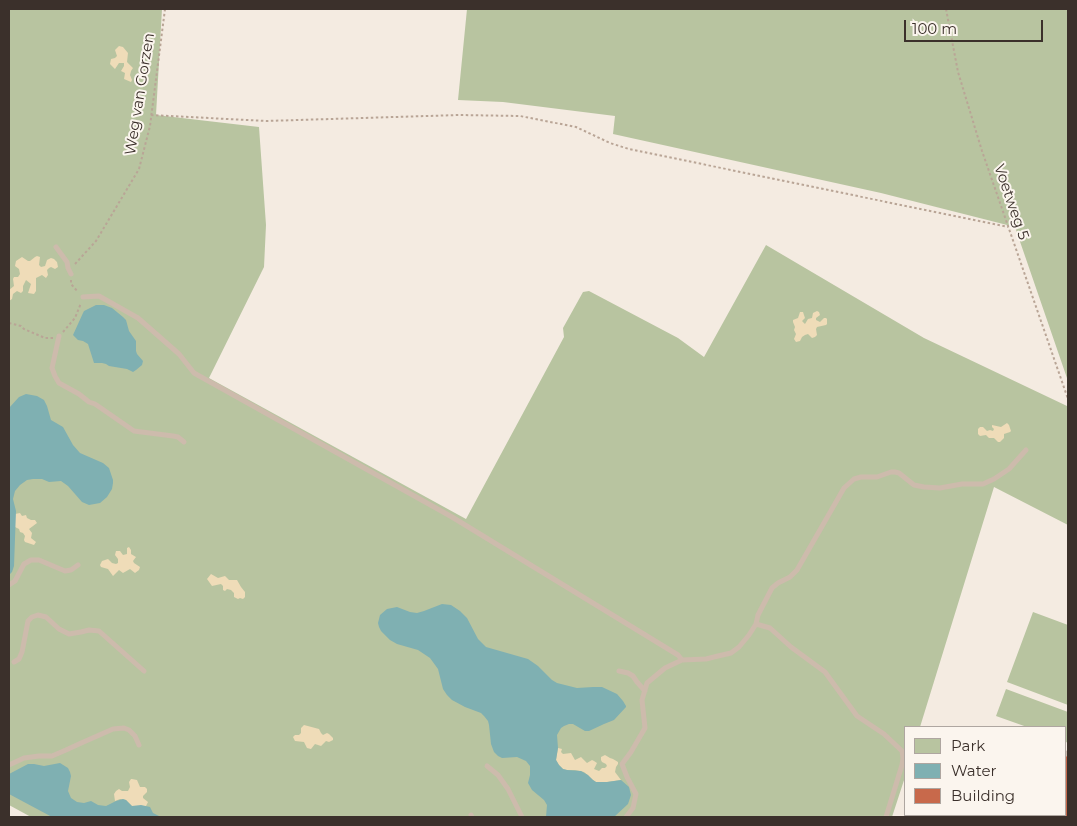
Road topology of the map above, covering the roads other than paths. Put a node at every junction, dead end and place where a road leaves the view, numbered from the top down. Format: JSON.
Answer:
{"nodes":[{"id":1,"x":56,"y":247,"type":"dead end"},
{"id":2,"x":71,"y":274,"type":"road end"},
{"id":3,"x":83,"y":297,"type":"road end"},
{"id":4,"x":59,"y":336,"type":"road end"},
{"id":5,"x":184,"y":442,"type":"dead end"},
{"id":6,"x":1026,"y":450,"type":"dead end"},
{"id":7,"x":78,"y":564,"type":"dead end"},
{"id":8,"x":9,"y":585,"type":"edge"},
{"id":9,"x":756,"y":624,"type":"junction"},
{"id":10,"x":682,"y":660,"type":"junction"},
{"id":11,"x":14,"y":662,"type":"dead end"},
{"id":12,"x":144,"y":671,"type":"dead end"},
{"id":13,"x":619,"y":671,"type":"dead end"},
{"id":14,"x":645,"y":691,"type":"junction"},
{"id":15,"x":139,"y":745,"type":"dead end"},
{"id":16,"x":9,"y":764,"type":"edge"},
{"id":17,"x":487,"y":766,"type":"dead end"},
{"id":18,"x":522,"y":817,"type":"edge"},
{"id":19,"x":626,"y":817,"type":"edge"},
{"id":20,"x":886,"y":817,"type":"edge"}],
"edges":[{"from":1,"to":2,"type":"lane"},
{"from":3,"to":10,"type":"lane"},
{"from":4,"to":5,"type":"lane"},
{"from":6,"to":9,"type":"lane"},
{"from":7,"to":8,"type":"lane"},
{"from":9,"to":10,"type":"lane"},
{"from":9,"to":20,"type":"lane"},
{"from":10,"to":14,"type":"lane"},
{"from":11,"to":12,"type":"lane"},
{"from":13,"to":14,"type":"lane"},
{"from":14,"to":19,"type":"lane"},
{"from":15,"to":16,"type":"lane"},
{"from":17,"to":18,"type":"lane"}]}
